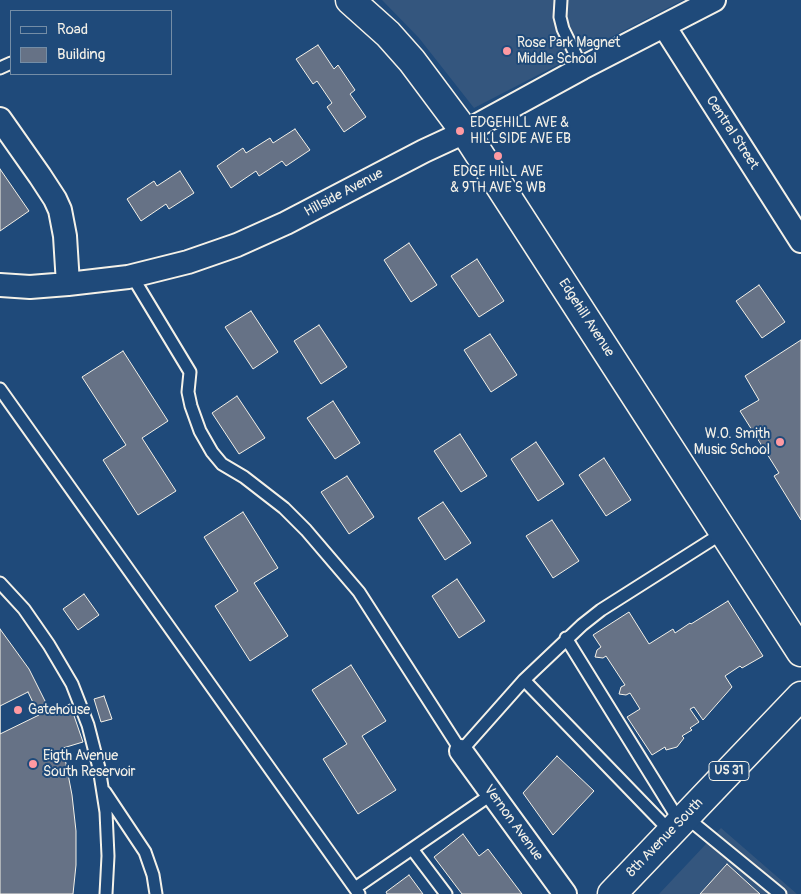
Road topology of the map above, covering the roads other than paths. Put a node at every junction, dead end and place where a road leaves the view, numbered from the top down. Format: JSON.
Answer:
{"nodes":[{"id":1,"x":350,"y":0,"type":"edge"},
{"id":2,"x":561,"y":0,"type":"edge"},
{"id":3,"x":714,"y":0,"type":"edge"},
{"id":4,"x":664,"y":26,"type":"junction"},
{"id":5,"x":582,"y":68,"type":"junction"},
{"id":6,"x":0,"y":119,"type":"edge"},
{"id":7,"x":465,"y":132,"type":"junction"},
{"id":8,"x":801,"y":241,"type":"edge"},
{"id":9,"x":132,"y":276,"type":"junction"},
{"id":10,"x":68,"y":284,"type":"junction"},
{"id":11,"x":0,"y":285,"type":"edge"},
{"id":12,"x":0,"y":389,"type":"edge"},
{"id":13,"x":724,"y":532,"type":"junction"},
{"id":14,"x":0,"y":583,"type":"edge"},
{"id":15,"x":566,"y":638,"type":"junction"},
{"id":16,"x":801,"y":652,"type":"edge"},
{"id":17,"x":524,"y":680,"type":"junction"},
{"id":18,"x":801,"y":696,"type":"edge"},
{"id":19,"x":461,"y":751,"type":"junction"},
{"id":20,"x":103,"y":788,"type":"junction"},
{"id":21,"x":492,"y":794,"type":"junction"},
{"id":22,"x":679,"y":824,"type":"junction"},
{"id":23,"x":412,"y":849,"type":"junction"},
{"id":24,"x":357,"y":891,"type":"edge"},
{"id":25,"x":106,"y":894,"type":"edge"},
{"id":26,"x":156,"y":894,"type":"edge"},
{"id":27,"x":446,"y":894,"type":"edge"},
{"id":28,"x":566,"y":894,"type":"edge"},
{"id":29,"x":612,"y":894,"type":"edge"},
{"id":30,"x":780,"y":894,"type":"edge"}],
"edges":[{"from":1,"to":7,"type":"street","name":"Edgehill Avenue"},
{"from":2,"to":5,"type":"lane"},
{"from":3,"to":4,"type":"street","name":"Hillside Avenue"},
{"from":4,"to":5,"type":"street","name":"Hillside Avenue"},
{"from":4,"to":8,"type":"street","name":"Central Street"},
{"from":5,"to":7,"type":"street","name":"Hillside Avenue"},
{"from":6,"to":10,"type":"street"},
{"from":7,"to":9,"type":"street","name":"Hillside Avenue"},
{"from":7,"to":13,"type":"street","name":"Edgehill Avenue"},
{"from":9,"to":10,"type":"street","name":"Hillside Avenue"},
{"from":9,"to":19,"type":"lane"},
{"from":10,"to":11,"type":"street","name":"Hillside Avenue"},
{"from":12,"to":24,"type":"lane"},
{"from":13,"to":15,"type":"lane"},
{"from":13,"to":16,"type":"street","name":"Edgehill Avenue"},
{"from":14,"to":20,"type":"lane"},
{"from":15,"to":17,"type":"lane"},
{"from":15,"to":22,"type":"lane"},
{"from":17,"to":19,"type":"lane"},
{"from":17,"to":22,"type":"lane"},
{"from":18,"to":22,"type":"street","name":"8th Avenue South","number":"US 31"},
{"from":19,"to":21,"type":"street","name":"Vernon Avenue"},
{"from":20,"to":25,"type":"lane"},
{"from":20,"to":26,"type":"lane"},
{"from":21,"to":23,"type":"lane"},
{"from":21,"to":28,"type":"street","name":"Vernon Avenue"},
{"from":22,"to":29,"type":"street","name":"8th Avenue South","number":"US 31"},
{"from":22,"to":30,"type":"lane"},
{"from":23,"to":24,"type":"lane"},
{"from":23,"to":27,"type":"lane"}]}
